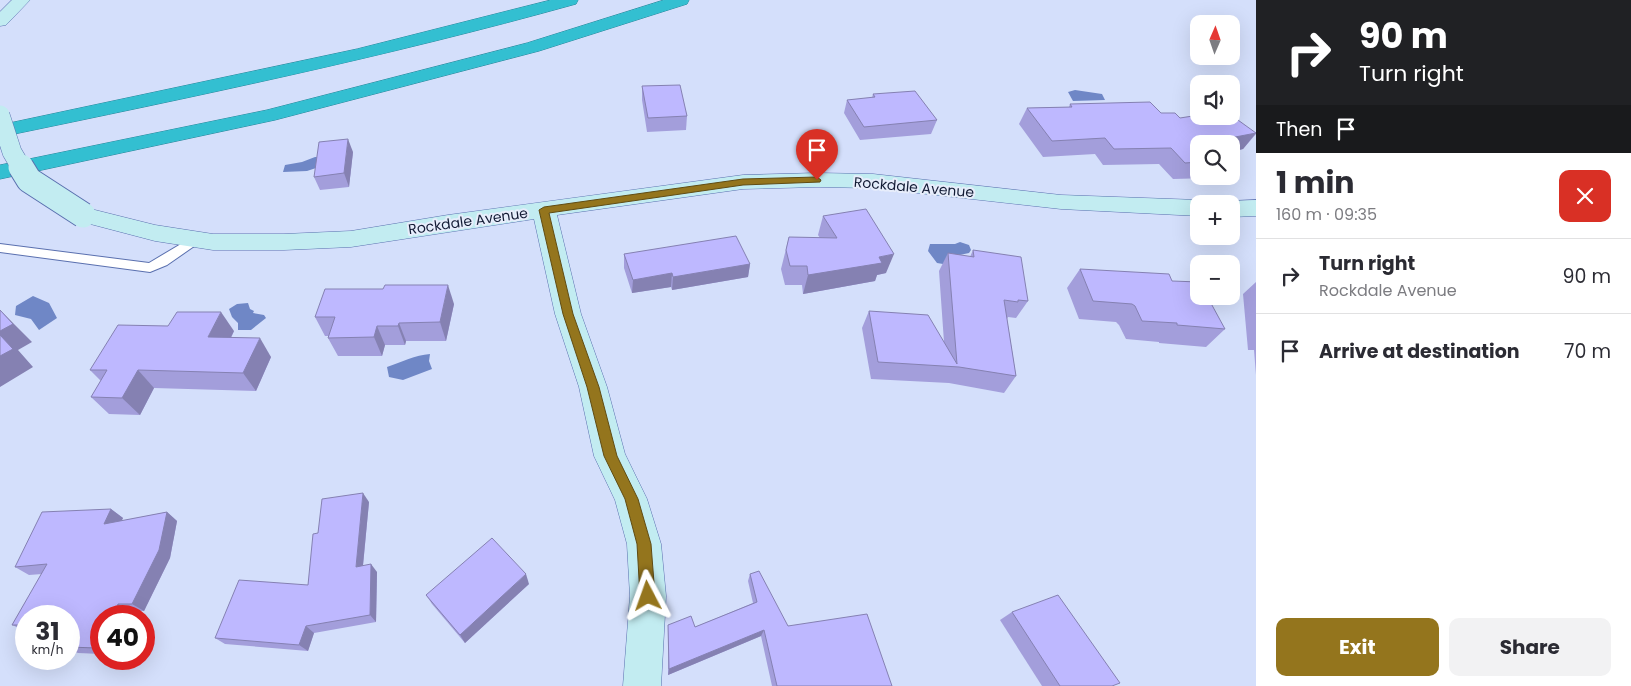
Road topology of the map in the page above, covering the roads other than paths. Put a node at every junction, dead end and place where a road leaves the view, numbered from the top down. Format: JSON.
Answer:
{"nodes":[{"id":1,"x":22,"y":0,"type":"edge"},
{"id":2,"x":570,"y":0,"type":"edge"},
{"id":3,"x":681,"y":0,"type":"edge"},
{"id":4,"x":0,"y":21,"type":"edge"},
{"id":5,"x":0,"y":114,"type":"edge"},
{"id":6,"x":0,"y":131,"type":"edge"},
{"id":7,"x":0,"y":172,"type":"edge"},
{"id":8,"x":1190,"y":208,"type":"edge"},
{"id":9,"x":1256,"y":208,"type":"edge"},
{"id":10,"x":1240,"y":209,"type":"edge"},
{"id":11,"x":544,"y":210,"type":"junction"},
{"id":12,"x":196,"y":239,"type":"junction"},
{"id":13,"x":0,"y":248,"type":"edge"},
{"id":14,"x":642,"y":686,"type":"edge"}],
"edges":[{"from":1,"to":4,"type":"street"},
{"from":2,"to":6,"type":"highway"},
{"from":3,"to":7,"type":"highway"},
{"from":5,"to":12,"type":"street","name":"Rockdale Avenue","bridge":true},
{"from":8,"to":11,"type":"street","name":"Rockdale Avenue"},
{"from":9,"to":10,"type":"street"},
{"from":11,"to":12,"type":"street","name":"Rockdale Avenue"},
{"from":11,"to":14,"type":"street"},
{"from":12,"to":13,"type":"lane"}]}
